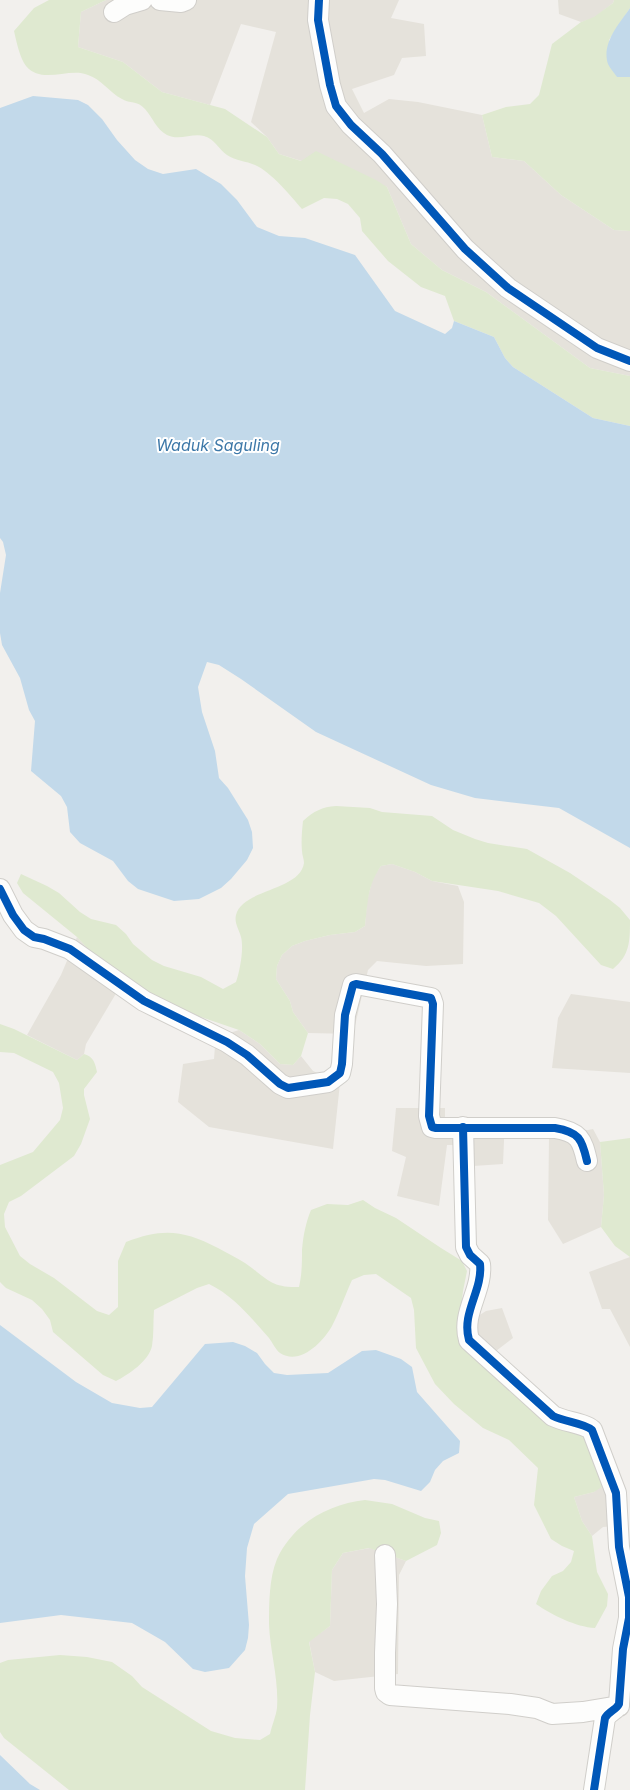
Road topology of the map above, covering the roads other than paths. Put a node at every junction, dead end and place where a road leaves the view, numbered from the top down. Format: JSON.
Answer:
{"nodes":[{"id":1,"x":142,"y":0,"type":"edge"},
{"id":2,"x":160,"y":0,"type":"edge"},
{"id":3,"x":186,"y":0,"type":"edge"},
{"id":4,"x":319,"y":0,"type":"edge"},
{"id":5,"x":114,"y":12,"type":"dead end"},
{"id":6,"x":630,"y":361,"type":"edge"},
{"id":7,"x":0,"y":889,"type":"edge"},
{"id":8,"x":463,"y":1127,"type":"junction"},
{"id":9,"x":587,"y":1161,"type":"dead end"},
{"id":10,"x":385,"y":1555,"type":"dead end"},
{"id":11,"x":618,"y":1706,"type":"junction"},
{"id":12,"x":594,"y":1790,"type":"edge"}],
"edges":[{"from":1,"to":5,"type":"street"},
{"from":2,"to":3,"type":"street"},
{"from":4,"to":6,"type":"street"},
{"from":7,"to":8,"type":"street"},
{"from":8,"to":9,"type":"street"},
{"from":8,"to":11,"type":"street"},
{"from":10,"to":11,"type":"street"},
{"from":11,"to":12,"type":"street"}]}
